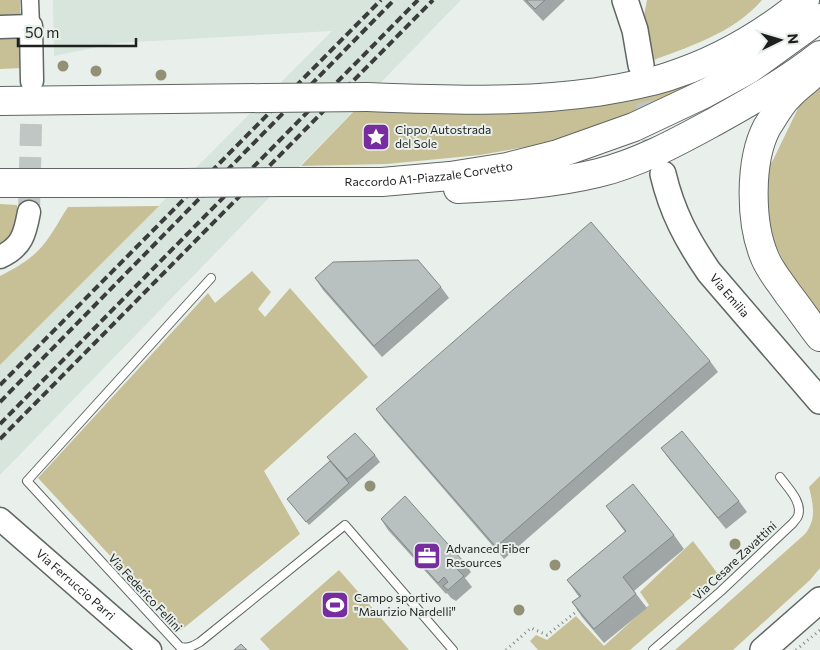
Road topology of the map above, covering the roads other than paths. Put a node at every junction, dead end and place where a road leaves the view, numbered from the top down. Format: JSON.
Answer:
{"nodes":[{"id":1,"x":30,"y":0,"type":"edge"},
{"id":2,"x":625,"y":0,"type":"edge"},
{"id":3,"x":638,"y":0,"type":"edge"},
{"id":4,"x":805,"y":0,"type":"edge"},
{"id":5,"x":820,"y":18,"type":"edge"},
{"id":6,"x":31,"y":26,"type":"junction"},
{"id":7,"x":0,"y":27,"type":"edge"},
{"id":8,"x":635,"y":30,"type":"junction"},
{"id":9,"x":820,"y":55,"type":"edge"},
{"id":10,"x":641,"y":65,"type":"tunnel mouth"},
{"id":11,"x":820,"y":68,"type":"edge"},
{"id":12,"x":32,"y":81,"type":"tunnel mouth"},
{"id":13,"x":0,"y":101,"type":"edge"},
{"id":14,"x":663,"y":174,"type":"tunnel mouth"},
{"id":15,"x":0,"y":182,"type":"edge"},
{"id":16,"x":382,"y":182,"type":"junction"},
{"id":17,"x":28,"y":212,"type":"tunnel mouth"},
{"id":18,"x":0,"y":257,"type":"edge"},
{"id":19,"x":211,"y":278,"type":"dead end"},
{"id":20,"x":820,"y":337,"type":"edge"},
{"id":21,"x":820,"y":401,"type":"edge"},
{"id":22,"x":780,"y":477,"type":"dead end"},
{"id":23,"x":0,"y":519,"type":"edge"},
{"id":24,"x":820,"y":600,"type":"edge"},
{"id":25,"x":182,"y":649,"type":"edge"},
{"id":26,"x":150,"y":650,"type":"edge"},
{"id":27,"x":453,"y":650,"type":"edge"},
{"id":28,"x":653,"y":650,"type":"edge"},
{"id":29,"x":763,"y":650,"type":"edge"}],
"edges":[{"from":1,"to":6,"type":"street"},
{"from":2,"to":8,"type":"main road"},
{"from":3,"to":8,"type":"main road"},
{"from":4,"to":13,"type":"highway","bridge":true},
{"from":5,"to":16,"type":"highway","name":"Raccordo A1-Piazzale Corvetto"},
{"from":6,"to":7,"type":"street"},
{"from":6,"to":12,"type":"street"},
{"from":8,"to":10,"type":"main road"},
{"from":9,"to":16,"type":"highway"},
{"from":11,"to":20,"type":"highway"},
{"from":14,"to":21,"type":"main road","name":"Via Emilia"},
{"from":15,"to":16,"type":"highway","name":"Raccordo A1-Piazzale Corvetto","bridge":true},
{"from":17,"to":18,"type":"street"},
{"from":19,"to":25,"type":"lane","name":"Via Federico Fellini"},
{"from":22,"to":28,"type":"lane","name":"Via Cesare Zavattini"},
{"from":23,"to":26,"type":"street","name":"Via Ferruccio Parri"},
{"from":24,"to":29,"type":"main road"},
{"from":25,"to":27,"type":"lane","name":"Via Federico Fellini"}]}
